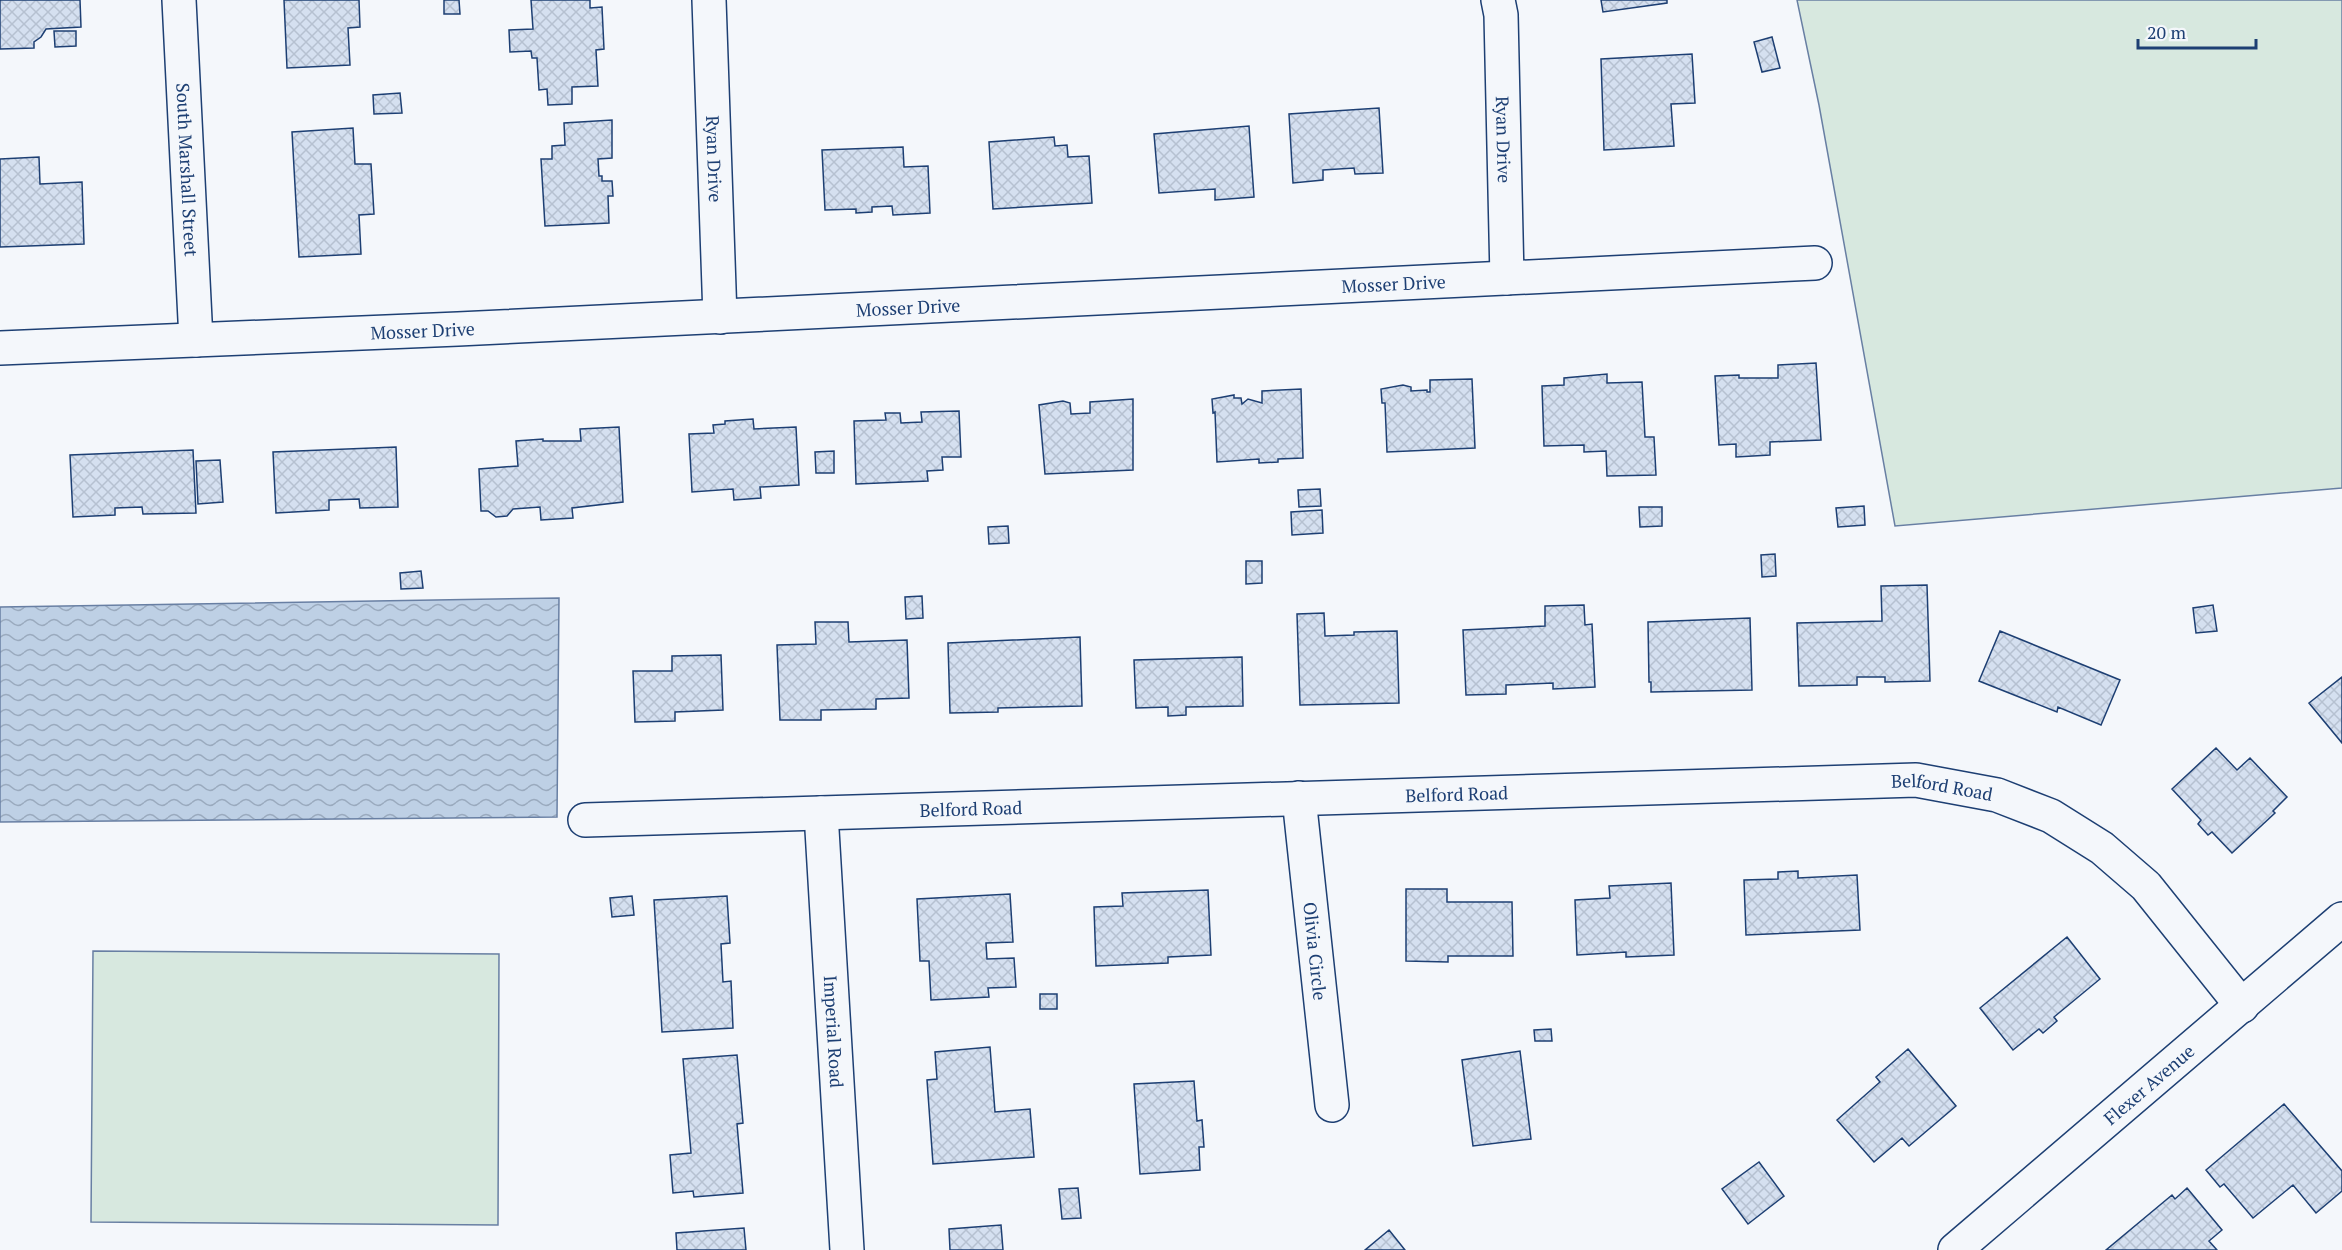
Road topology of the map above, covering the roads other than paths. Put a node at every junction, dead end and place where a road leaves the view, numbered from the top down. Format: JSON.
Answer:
{"nodes":[{"id":1,"x":179,"y":0,"type":"edge"},
{"id":2,"x":709,"y":0,"type":"edge"},
{"id":3,"x":1498,"y":0,"type":"edge"},
{"id":4,"x":1815,"y":263,"type":"dead end"},
{"id":5,"x":1507,"y":278,"type":"junction"},
{"id":6,"x":720,"y":317,"type":"junction"},
{"id":7,"x":196,"y":340,"type":"junction"},
{"id":8,"x":0,"y":348,"type":"edge"},
{"id":9,"x":1299,"y":798,"type":"junction"},
{"id":10,"x":820,"y":813,"type":"junction"},
{"id":11,"x":585,"y":820,"type":"dead end"},
{"id":12,"x":2342,"y":919,"type":"edge"},
{"id":13,"x":2242,"y":1006,"type":"junction"},
{"id":14,"x":1332,"y":1105,"type":"dead end"},
{"id":15,"x":847,"y":1250,"type":"edge"},
{"id":16,"x":1955,"y":1250,"type":"edge"}],
"edges":[{"from":1,"to":7,"type":"street","name":"South Marshall Street"},
{"from":2,"to":6,"type":"street","name":"Ryan Drive"},
{"from":3,"to":5,"type":"street","name":"Ryan Drive"},
{"from":4,"to":5,"type":"street","name":"Mosser Drive"},
{"from":5,"to":6,"type":"street","name":"Mosser Drive"},
{"from":6,"to":7,"type":"street","name":"Mosser Drive"},
{"from":7,"to":8,"type":"street","name":"Mosser Drive"},
{"from":9,"to":10,"type":"street","name":"Belford Road"},
{"from":9,"to":13,"type":"street","name":"Belford Road"},
{"from":9,"to":14,"type":"street","name":"Olivia Circle"},
{"from":10,"to":11,"type":"street","name":"Belford Road"},
{"from":10,"to":15,"type":"street","name":"Imperial Road"},
{"from":12,"to":13,"type":"street","name":"Flexer Avenue"},
{"from":13,"to":16,"type":"street","name":"Flexer Avenue"}]}
